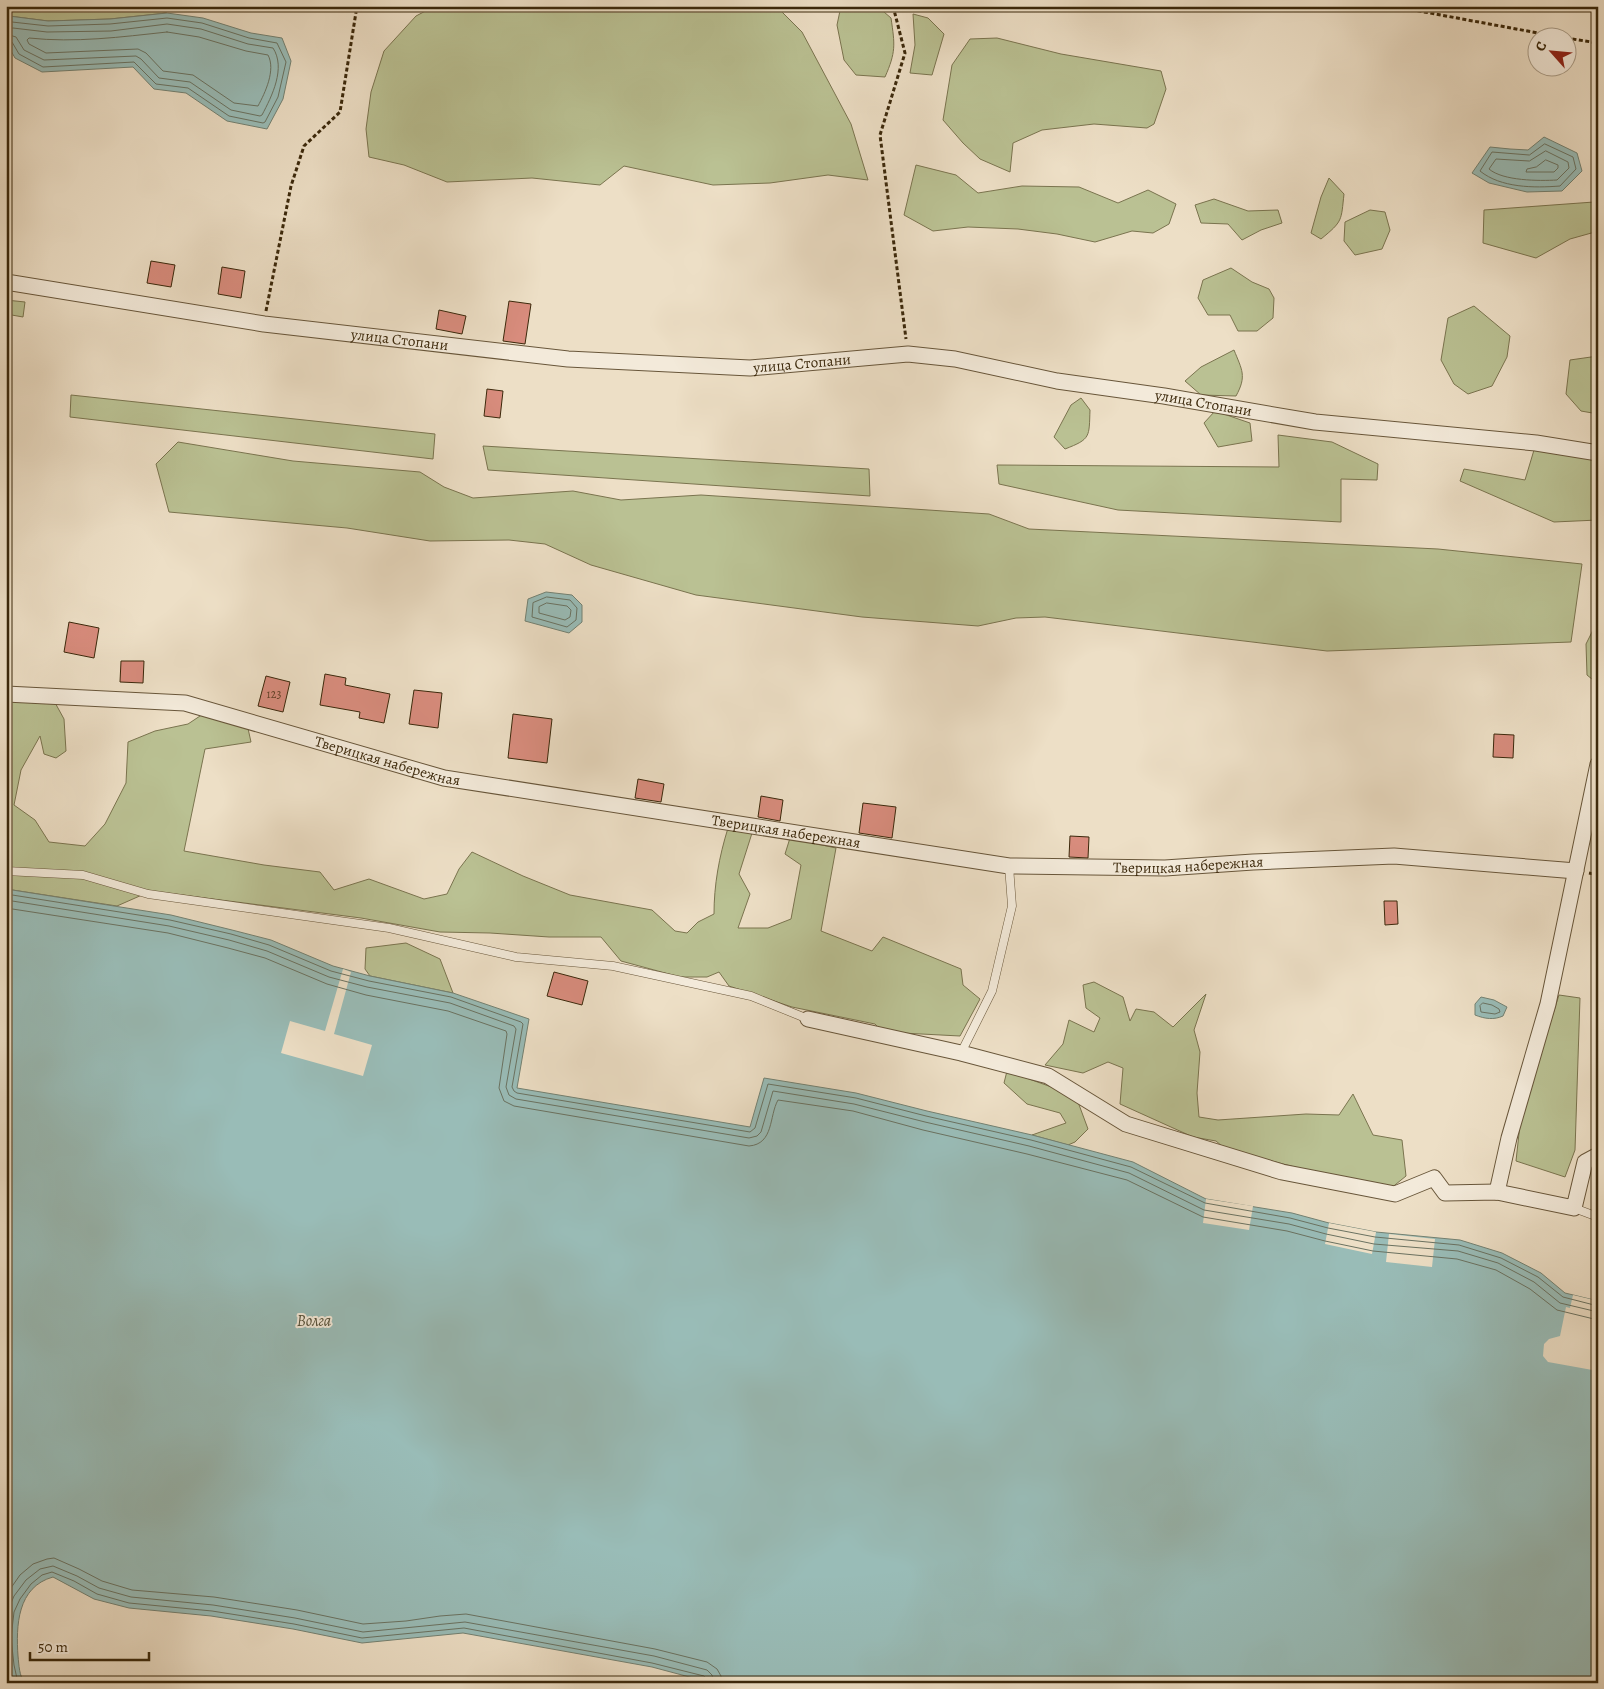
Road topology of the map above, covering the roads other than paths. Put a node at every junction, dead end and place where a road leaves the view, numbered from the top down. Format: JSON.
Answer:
{"nodes":[{"id":1,"x":6,"y":282,"type":"edge"},
{"id":2,"x":1598,"y":453,"type":"edge"},
{"id":3,"x":6,"y":694,"type":"edge"},
{"id":4,"x":1598,"y":764,"type":"edge"},
{"id":5,"x":1009,"y":866,"type":"junction"},
{"id":6,"x":6,"y":871,"type":"edge"},
{"id":7,"x":1576,"y":871,"type":"junction"},
{"id":8,"x":808,"y":1019,"type":"joint"},
{"id":9,"x":961,"y":1053,"type":"junction"},
{"id":10,"x":1598,"y":1155,"type":"edge"},
{"id":11,"x":1497,"y":1192,"type":"junction"},
{"id":12,"x":1574,"y":1208,"type":"junction"},
{"id":13,"x":1598,"y":1217,"type":"edge"}],
"edges":[{"from":1,"to":2,"type":"street","name":"улица Стопани"},
{"from":3,"to":5,"type":"street","name":"Тверицкая набережная"},
{"from":4,"to":7,"type":"street"},
{"from":5,"to":7,"type":"street","name":"Тверицкая набережная"},
{"from":5,"to":9,"type":"lane"},
{"from":6,"to":8,"type":"lane"},
{"from":7,"to":11,"type":"street"},
{"from":8,"to":9,"type":"street"},
{"from":9,"to":11,"type":"street"},
{"from":10,"to":12,"type":"street"},
{"from":11,"to":12,"type":"street"},
{"from":12,"to":13,"type":"lane"}]}
